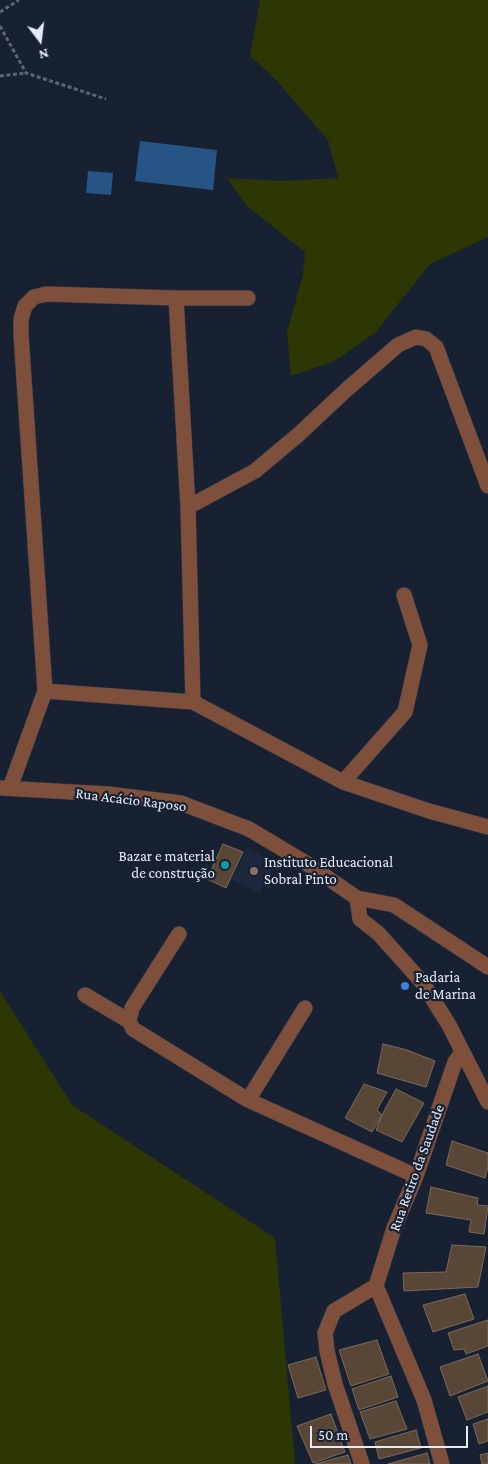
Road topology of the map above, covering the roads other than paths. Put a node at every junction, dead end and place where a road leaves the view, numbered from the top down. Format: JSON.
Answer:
{"nodes":[{"id":1,"x":176,"y":298,"type":"junction"},
{"id":2,"x":248,"y":298,"type":"dead end"},
{"id":3,"x":488,"y":486,"type":"edge"},
{"id":4,"x":188,"y":507,"type":"junction"},
{"id":5,"x":404,"y":595,"type":"dead end"},
{"id":6,"x":45,"y":691,"type":"junction"},
{"id":7,"x":194,"y":702,"type":"junction"},
{"id":8,"x":343,"y":782,"type":"junction"},
{"id":9,"x":5,"y":788,"type":"edge"},
{"id":10,"x":488,"y":828,"type":"edge"},
{"id":11,"x":357,"y":898,"type":"junction"},
{"id":12,"x":179,"y":934,"type":"dead end"},
{"id":13,"x":488,"y":967,"type":"edge"},
{"id":14,"x":85,"y":995,"type":"dead end"},
{"id":15,"x":305,"y":1008,"type":"dead end"},
{"id":16,"x":129,"y":1021,"type":"junction"},
{"id":17,"x":462,"y":1052,"type":"junction"},
{"id":18,"x":248,"y":1100,"type":"junction"},
{"id":19,"x":488,"y":1102,"type":"edge"},
{"id":20,"x":416,"y":1176,"type":"junction"},
{"id":21,"x":376,"y":1286,"type":"junction"},
{"id":22,"x":362,"y":1464,"type":"edge"},
{"id":23,"x":442,"y":1464,"type":"edge"}],
"edges":[{"from":1,"to":2,"type":"street"},
{"from":1,"to":4,"type":"street"},
{"from":1,"to":6,"type":"street"},
{"from":3,"to":4,"type":"street"},
{"from":4,"to":7,"type":"street"},
{"from":5,"to":8,"type":"street"},
{"from":6,"to":7,"type":"street"},
{"from":6,"to":9,"type":"street"},
{"from":7,"to":8,"type":"street"},
{"from":8,"to":10,"type":"street"},
{"from":9,"to":11,"type":"street","name":"Rua Acácio Raposo"},
{"from":11,"to":13,"type":"street","name":"Rua Acácio Raposo"},
{"from":11,"to":17,"type":"street"},
{"from":12,"to":16,"type":"street"},
{"from":14,"to":16,"type":"street"},
{"from":15,"to":18,"type":"street"},
{"from":16,"to":18,"type":"street"},
{"from":17,"to":19,"type":"street"},
{"from":17,"to":20,"type":"street","name":"Rua Retiro da Saudade"},
{"from":18,"to":20,"type":"street"},
{"from":20,"to":21,"type":"street","name":"Rua Retiro da Saudade"},
{"from":21,"to":22,"type":"street"},
{"from":21,"to":23,"type":"street"}]}
